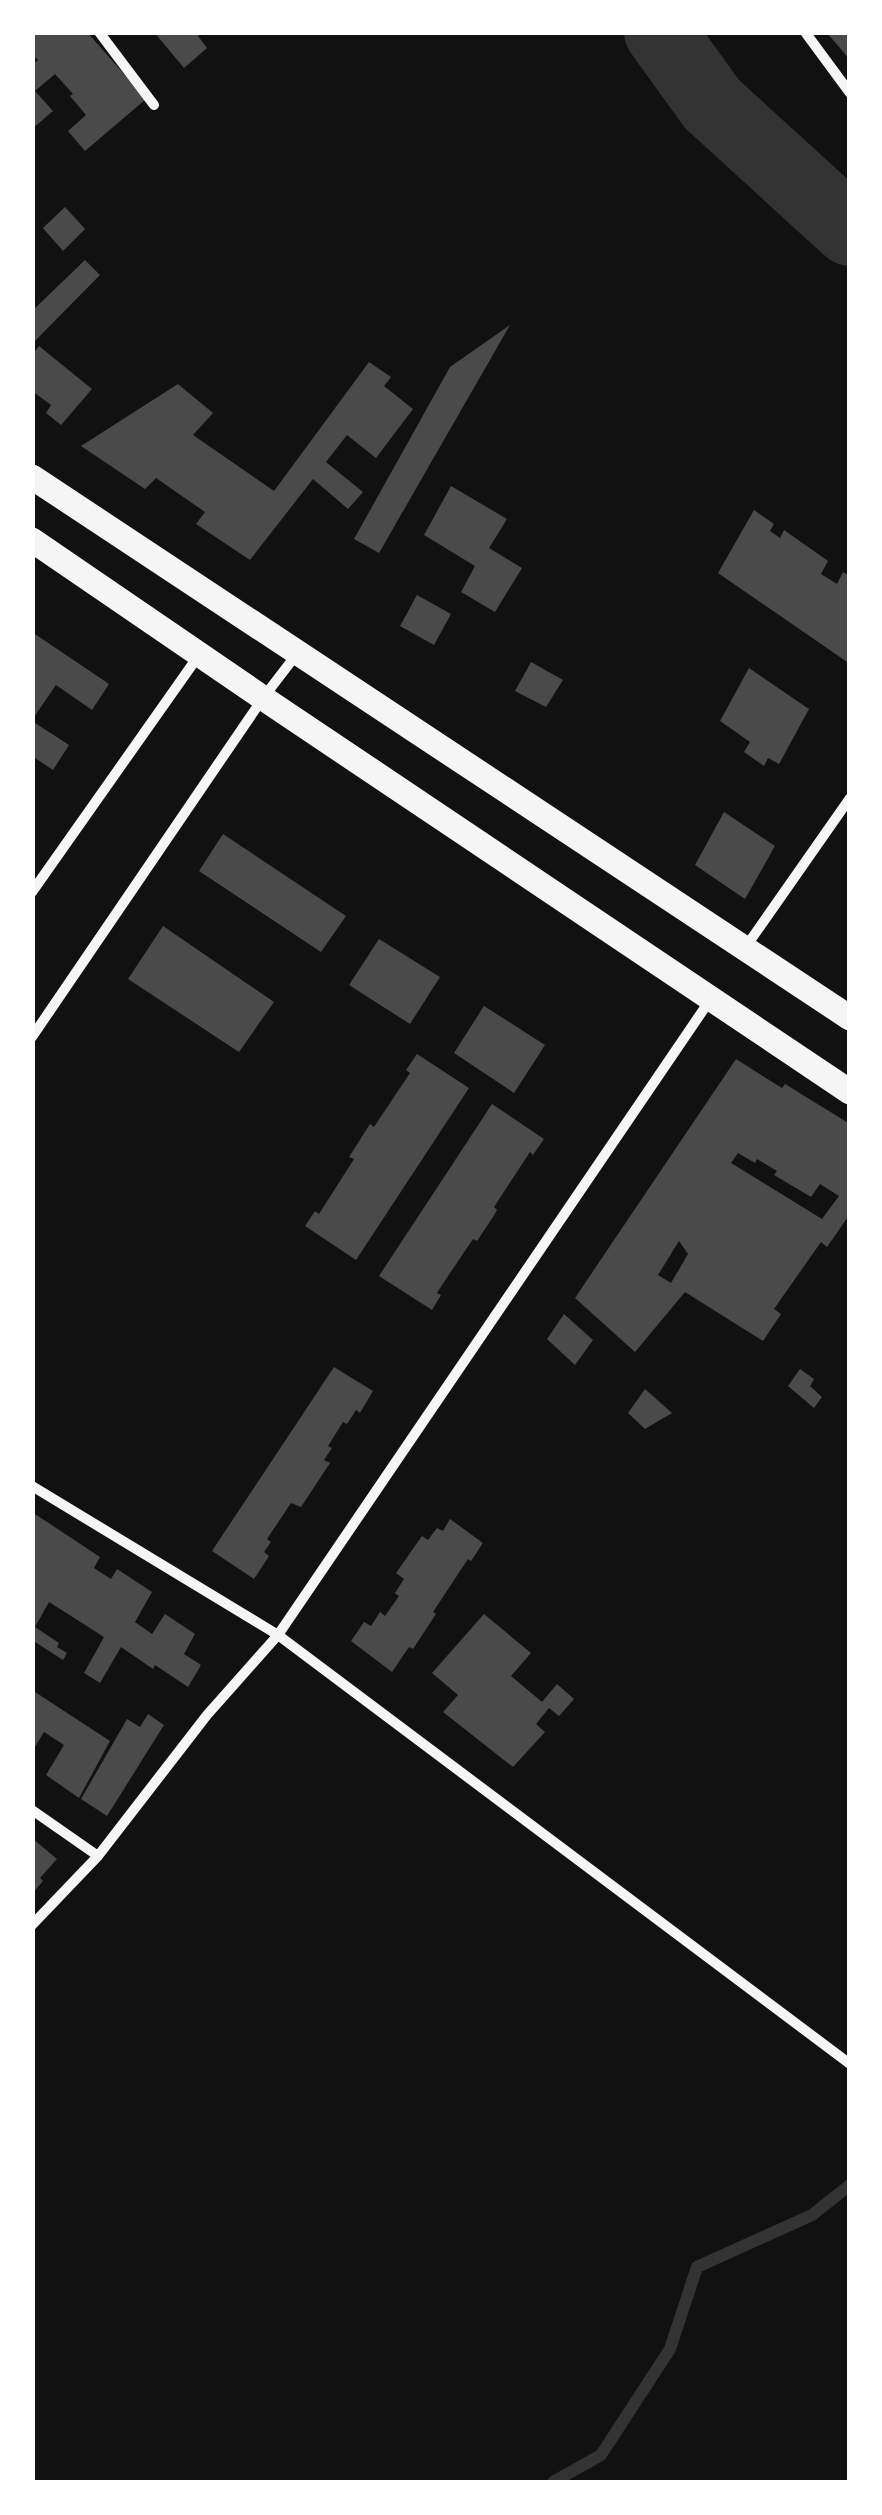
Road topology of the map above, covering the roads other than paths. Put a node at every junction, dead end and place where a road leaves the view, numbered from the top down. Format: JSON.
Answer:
{"nodes":[{"id":1,"x":99,"y":32,"type":"edge"},
{"id":2,"x":804,"y":32,"type":"edge"},
{"id":3,"x":850,"y":93,"type":"edge"},
{"id":4,"x":154,"y":105,"type":"dead end"},
{"id":5,"x":32,"y":476,"type":"edge"},
{"id":6,"x":36,"y":550,"type":"edge"},
{"id":7,"x":298,"y":652,"type":"junction"},
{"id":8,"x":200,"y":654,"type":"junction"},
{"id":9,"x":263,"y":698,"type":"junction"},
{"id":10,"x":850,"y":798,"type":"edge"},
{"id":11,"x":32,"y":892,"type":"edge"},
{"id":12,"x":744,"y":948,"type":"junction"},
{"id":13,"x":711,"y":998,"type":"junction"},
{"id":14,"x":850,"y":1018,"type":"edge"},
{"id":15,"x":32,"y":1038,"type":"edge"},
{"id":16,"x":850,"y":1092,"type":"edge"},
{"id":17,"x":32,"y":1486,"type":"edge"},
{"id":18,"x":278,"y":1634,"type":"junction"},
{"id":19,"x":32,"y":1810,"type":"edge"},
{"id":20,"x":98,"y":1856,"type":"junction"},
{"id":21,"x":32,"y":1925,"type":"edge"},
{"id":22,"x":850,"y":2064,"type":"edge"}],
"edges":[{"from":1,"to":4,"type":"street"},
{"from":2,"to":3,"type":"street"},
{"from":5,"to":7,"type":"main road"},
{"from":6,"to":8,"type":"main road"},
{"from":7,"to":9,"type":"street"},
{"from":7,"to":12,"type":"main road"},
{"from":8,"to":9,"type":"main road"},
{"from":8,"to":11,"type":"street"},
{"from":9,"to":13,"type":"main road"},
{"from":9,"to":15,"type":"street"},
{"from":10,"to":12,"type":"street"},
{"from":12,"to":14,"type":"main road"},
{"from":13,"to":16,"type":"main road"},
{"from":13,"to":18,"type":"street"},
{"from":17,"to":18,"type":"street"},
{"from":18,"to":20,"type":"street"},
{"from":18,"to":22,"type":"street"},
{"from":19,"to":20,"type":"street"},
{"from":20,"to":21,"type":"street"}]}
